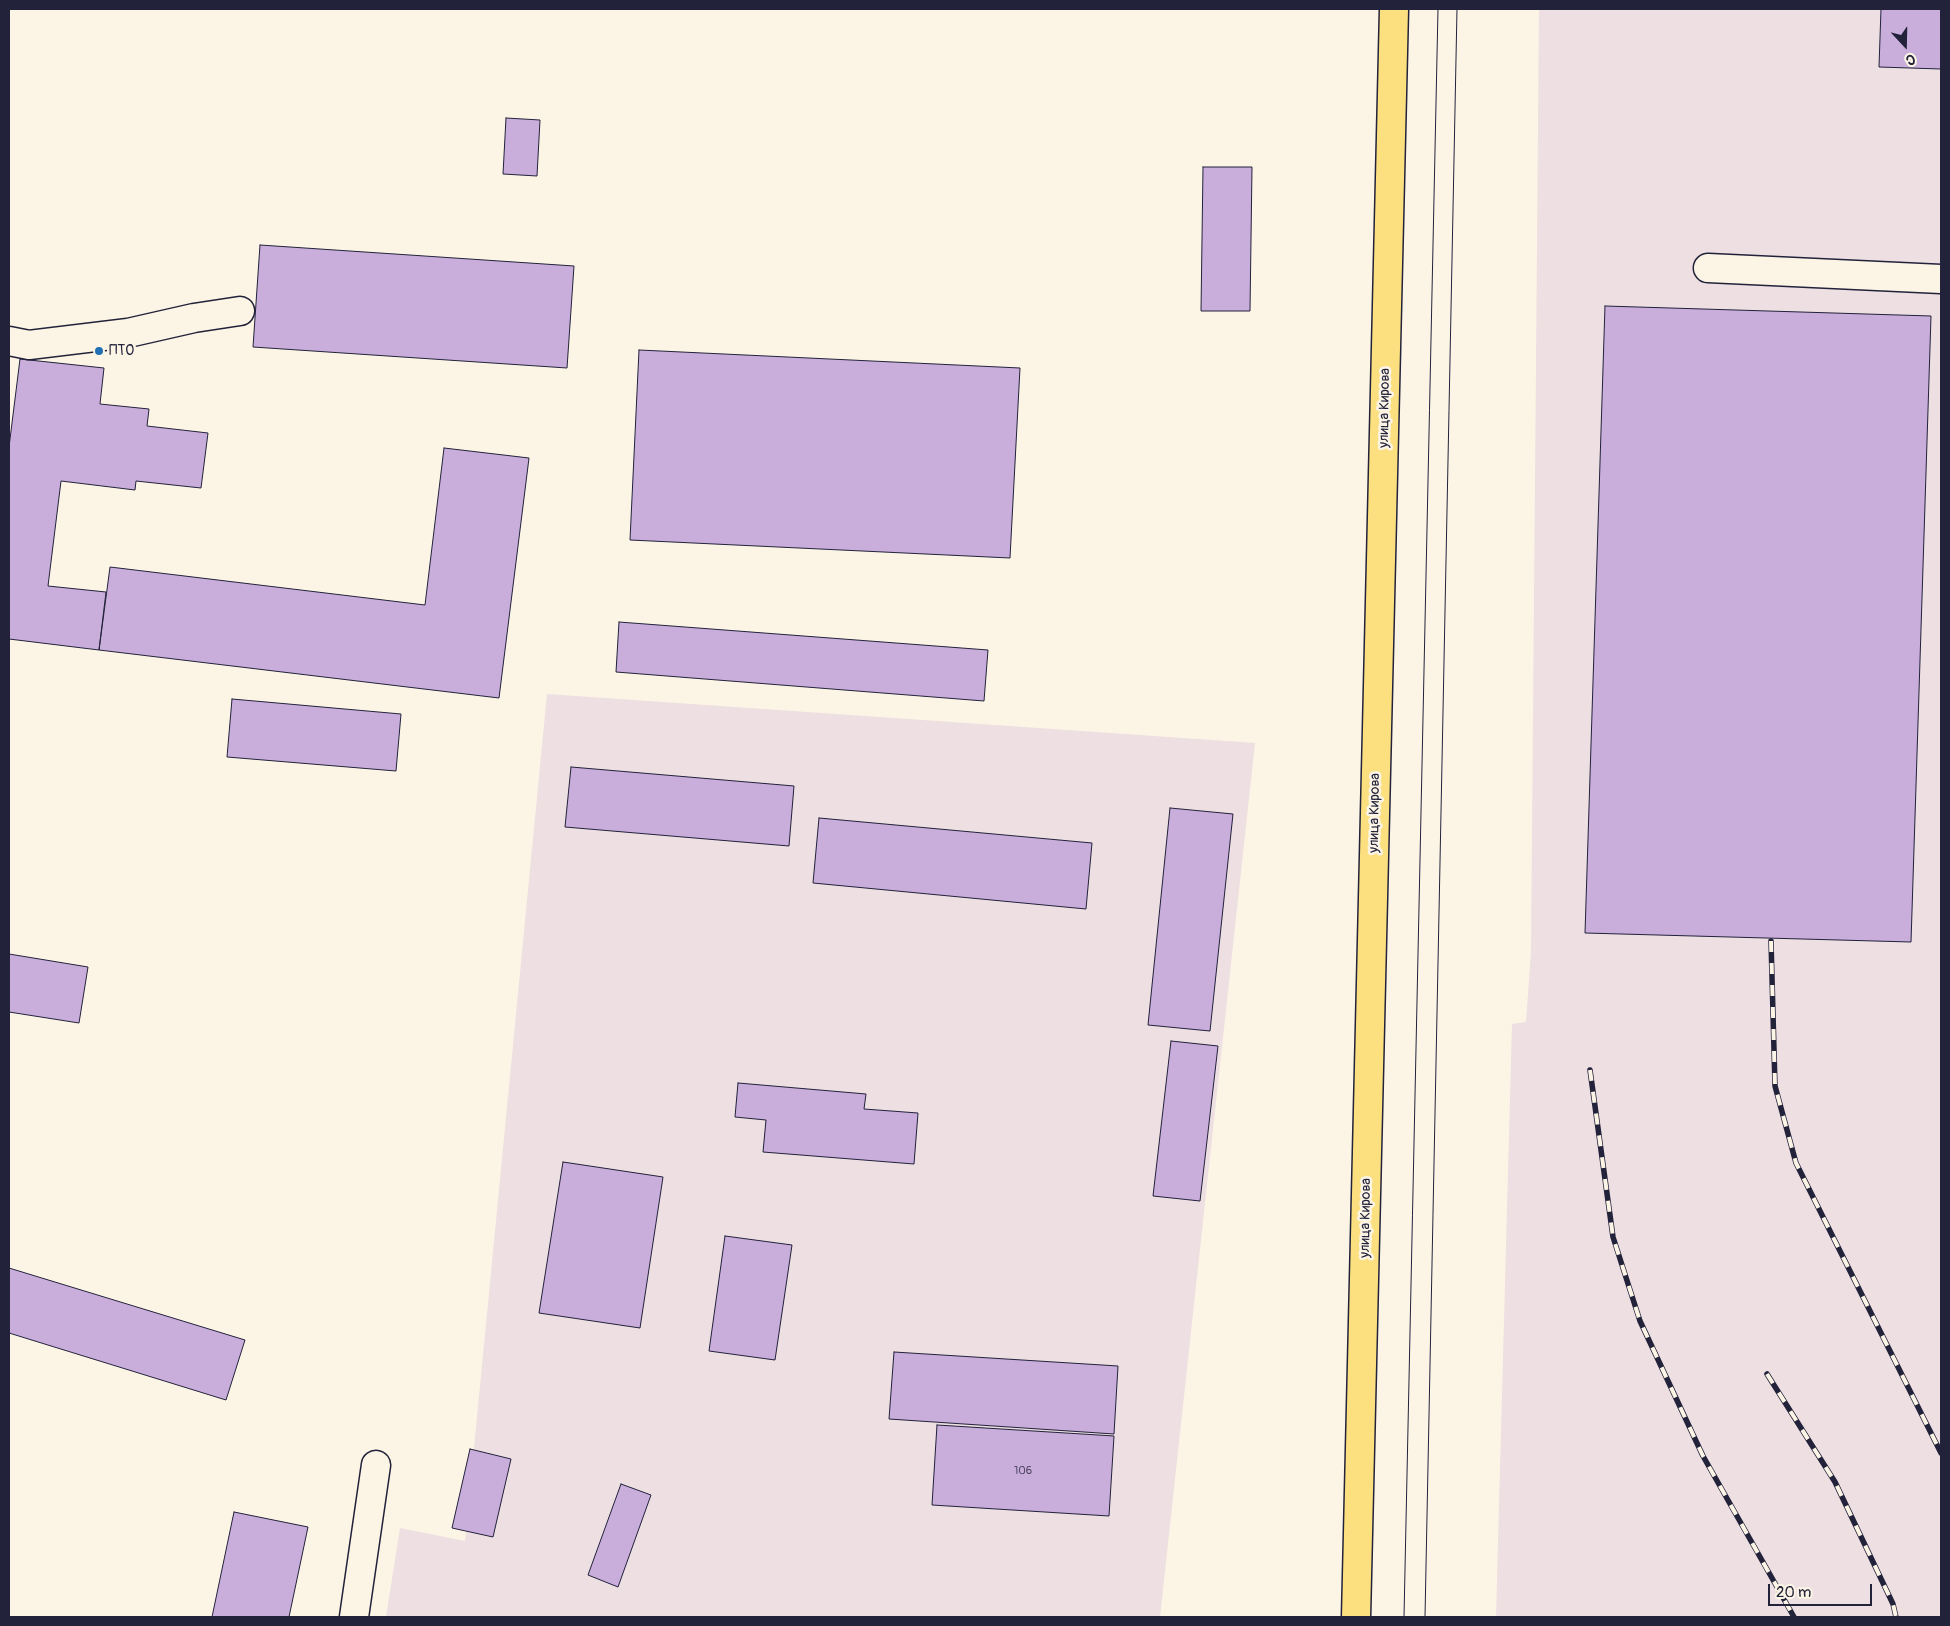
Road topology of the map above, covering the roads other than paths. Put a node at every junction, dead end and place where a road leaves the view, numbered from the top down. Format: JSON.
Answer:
{"nodes":[{"id":1,"x":1394,"y":9,"type":"edge"},
{"id":2,"x":1708,"y":268,"type":"dead end"},
{"id":3,"x":1941,"y":278,"type":"edge"},
{"id":4,"x":240,"y":311,"type":"dead end"},
{"id":5,"x":9,"y":341,"type":"edge"},
{"id":6,"x":376,"y":1465,"type":"dead end"},
{"id":7,"x":354,"y":1617,"type":"edge"},
{"id":8,"x":1356,"y":1617,"type":"edge"}],
"edges":[{"from":1,"to":8,"type":"main road","name":"улица Кирова"},
{"from":2,"to":3,"type":"lane"},
{"from":4,"to":5,"type":"lane"},
{"from":6,"to":7,"type":"lane"}]}
